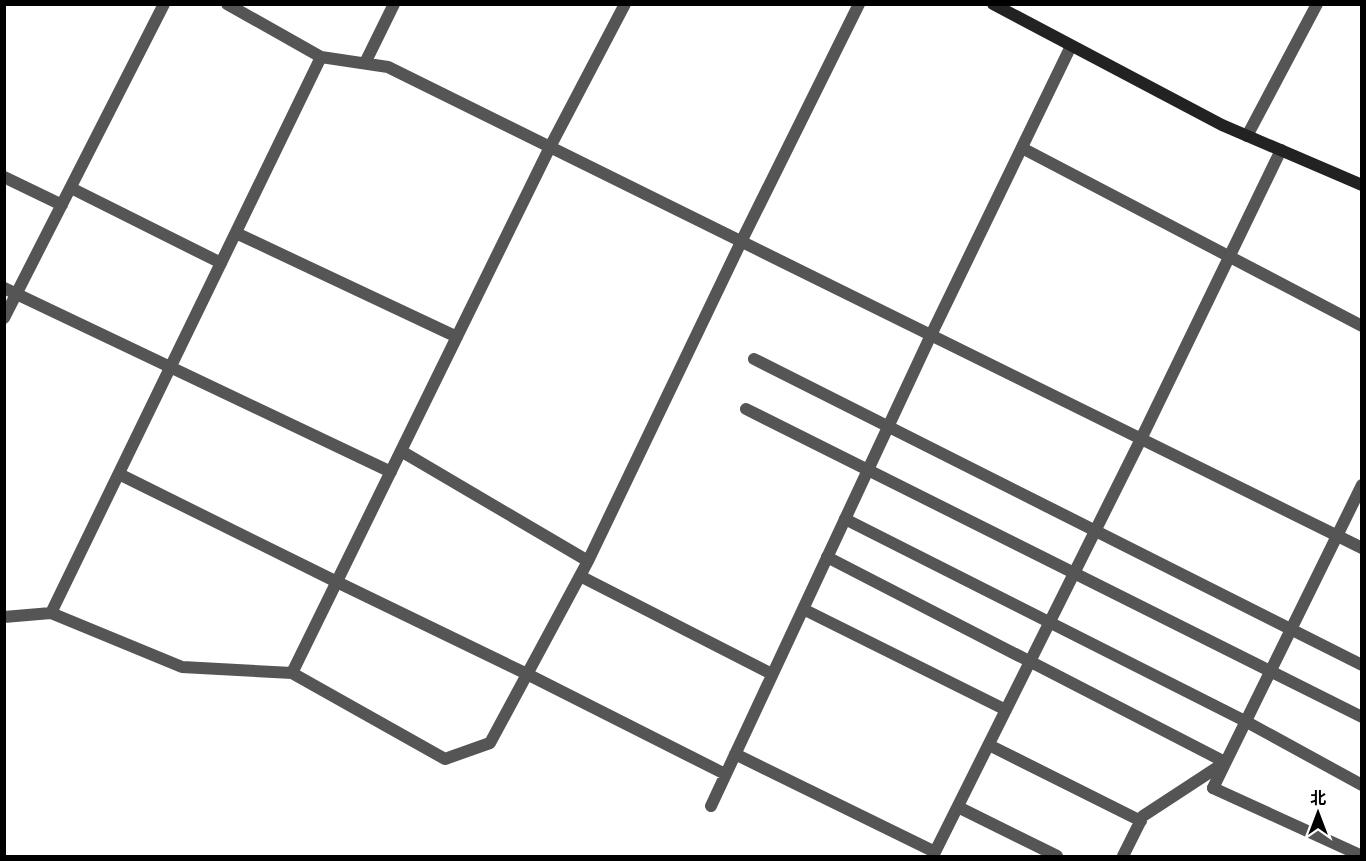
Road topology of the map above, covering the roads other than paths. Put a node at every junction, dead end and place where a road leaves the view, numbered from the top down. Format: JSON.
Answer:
{"nodes":[{"id":1,"x":164,"y":4,"type":"edge"},
{"id":2,"x":226,"y":4,"type":"edge"},
{"id":3,"x":394,"y":4,"type":"edge"},
{"id":4,"x":625,"y":4,"type":"edge"},
{"id":5,"x":859,"y":4,"type":"edge"},
{"id":6,"x":993,"y":4,"type":"edge"},
{"id":7,"x":1317,"y":4,"type":"edge"},
{"id":8,"x":1071,"y":46,"type":"junction"},
{"id":9,"x":321,"y":57,"type":"junction"},
{"id":10,"x":365,"y":63,"type":"junction"},
{"id":11,"x":1247,"y":136,"type":"junction"},
{"id":12,"x":550,"y":147,"type":"junction"},
{"id":13,"x":1022,"y":147,"type":"junction"},
{"id":14,"x":1281,"y":150,"type":"junction"},
{"id":15,"x":4,"y":177,"type":"edge"},
{"id":16,"x":1362,"y":185,"type":"edge"},
{"id":17,"x":71,"y":188,"type":"junction"},
{"id":18,"x":62,"y":205,"type":"junction"},
{"id":19,"x":236,"y":233,"type":"junction"},
{"id":20,"x":741,"y":242,"type":"junction"},
{"id":21,"x":1229,"y":257,"type":"junction"},
{"id":22,"x":221,"y":263,"type":"junction"},
{"id":23,"x":4,"y":288,"type":"edge"},
{"id":24,"x":17,"y":294,"type":"junction"},
{"id":25,"x":4,"y":318,"type":"edge"},
{"id":26,"x":1362,"y":326,"type":"edge"},
{"id":27,"x":931,"y":335,"type":"junction"},
{"id":28,"x":457,"y":337,"type":"junction"},
{"id":29,"x":754,"y":359,"type":"dead end"},
{"id":30,"x":170,"y":368,"type":"junction"},
{"id":31,"x":746,"y":409,"type":"dead end"},
{"id":32,"x":888,"y":426,"type":"junction"},
{"id":33,"x":1141,"y":439,"type":"junction"},
{"id":34,"x":401,"y":452,"type":"junction"},
{"id":35,"x":868,"y":470,"type":"junction"},
{"id":36,"x":391,"y":472,"type":"junction"},
{"id":37,"x":119,"y":474,"type":"junction"},
{"id":38,"x":1362,"y":484,"type":"edge"},
{"id":39,"x":845,"y":519,"type":"junction"},
{"id":40,"x":1095,"y":531,"type":"junction"},
{"id":41,"x":1337,"y":536,"type":"junction"},
{"id":42,"x":1362,"y":548,"type":"edge"},
{"id":43,"x":827,"y":557,"type":"junction"},
{"id":44,"x":588,"y":561,"type":"junction"},
{"id":45,"x":1074,"y":573,"type":"junction"},
{"id":46,"x":580,"y":576,"type":"junction"},
{"id":47,"x":337,"y":582,"type":"junction"},
{"id":48,"x":803,"y":609,"type":"junction"},
{"id":49,"x":51,"y":613,"type":"junction"},
{"id":50,"x":4,"y":617,"type":"edge"},
{"id":51,"x":1049,"y":622,"type":"junction"},
{"id":52,"x":1291,"y":629,"type":"junction"},
{"id":53,"x":1030,"y":662,"type":"junction"},
{"id":54,"x":1362,"y":665,"type":"edge"},
{"id":55,"x":1270,"y":671,"type":"junction"},
{"id":56,"x":292,"y":673,"type":"junction"},
{"id":57,"x":527,"y":674,"type":"junction"},
{"id":58,"x":772,"y":674,"type":"junction"},
{"id":59,"x":1006,"y":710,"type":"junction"},
{"id":60,"x":1362,"y":717,"type":"edge"},
{"id":61,"x":1245,"y":722,"type":"junction"},
{"id":62,"x":989,"y":745,"type":"junction"},
{"id":63,"x":735,"y":754,"type":"junction"},
{"id":64,"x":1226,"y":762,"type":"junction"},
{"id":65,"x":725,"y":774,"type":"junction"},
{"id":66,"x":1362,"y":785,"type":"edge"},
{"id":67,"x":711,"y":806,"type":"dead end"},
{"id":68,"x":958,"y":807,"type":"junction"},
{"id":69,"x":1141,"y":821,"type":"junction"},
{"id":70,"x":934,"y":854,"type":"edge"},
{"id":71,"x":1057,"y":856,"type":"edge"},
{"id":72,"x":1123,"y":856,"type":"edge"},
{"id":73,"x":1362,"y":856,"type":"edge"}],
"edges":[{"from":1,"to":17,"type":"street"},
{"from":2,"to":9,"type":"street"},
{"from":3,"to":10,"type":"street"},
{"from":4,"to":12,"type":"street"},
{"from":5,"to":20,"type":"street"},
{"from":6,"to":8,"type":"main road"},
{"from":7,"to":11,"type":"street"},
{"from":8,"to":11,"type":"main road"},
{"from":8,"to":13,"type":"street"},
{"from":9,"to":10,"type":"street"},
{"from":9,"to":19,"type":"street"},
{"from":10,"to":12,"type":"street"},
{"from":11,"to":14,"type":"main road"},
{"from":12,"to":20,"type":"street"},
{"from":12,"to":28,"type":"street"},
{"from":13,"to":21,"type":"street"},
{"from":13,"to":27,"type":"street"},
{"from":14,"to":16,"type":"main road"},
{"from":14,"to":21,"type":"street"},
{"from":15,"to":18,"type":"street"},
{"from":17,"to":18,"type":"street"},
{"from":17,"to":22,"type":"street"},
{"from":18,"to":24,"type":"street"},
{"from":19,"to":22,"type":"street"},
{"from":19,"to":28,"type":"street"},
{"from":20,"to":27,"type":"street"},
{"from":20,"to":44,"type":"street"},
{"from":21,"to":26,"type":"street"},
{"from":21,"to":33,"type":"street"},
{"from":22,"to":30,"type":"street"},
{"from":23,"to":24,"type":"street"},
{"from":24,"to":25,"type":"street"},
{"from":24,"to":30,"type":"street"},
{"from":27,"to":32,"type":"street"},
{"from":27,"to":33,"type":"street"},
{"from":28,"to":34,"type":"street"},
{"from":29,"to":32,"type":"street"},
{"from":30,"to":36,"type":"street"},
{"from":30,"to":37,"type":"street"},
{"from":31,"to":35,"type":"street"},
{"from":32,"to":35,"type":"street"},
{"from":32,"to":40,"type":"street"},
{"from":33,"to":40,"type":"street"},
{"from":33,"to":41,"type":"street"},
{"from":34,"to":36,"type":"street"},
{"from":34,"to":44,"type":"street"},
{"from":35,"to":39,"type":"street"},
{"from":35,"to":45,"type":"street"},
{"from":36,"to":47,"type":"street"},
{"from":37,"to":47,"type":"street"},
{"from":37,"to":49,"type":"street"},
{"from":38,"to":41,"type":"street"},
{"from":39,"to":43,"type":"street"},
{"from":39,"to":51,"type":"street"},
{"from":40,"to":45,"type":"street"},
{"from":40,"to":52,"type":"street"},
{"from":41,"to":42,"type":"street"},
{"from":41,"to":52,"type":"street"},
{"from":43,"to":48,"type":"street"},
{"from":43,"to":53,"type":"street"},
{"from":44,"to":46,"type":"street"},
{"from":45,"to":51,"type":"street"},
{"from":45,"to":55,"type":"street"},
{"from":46,"to":57,"type":"street"},
{"from":46,"to":58,"type":"street"},
{"from":47,"to":56,"type":"street"},
{"from":47,"to":57,"type":"street"},
{"from":48,"to":58,"type":"street"},
{"from":48,"to":59,"type":"street"},
{"from":49,"to":50,"type":"street"},
{"from":49,"to":56,"type":"street"},
{"from":51,"to":53,"type":"street"},
{"from":51,"to":61,"type":"street"},
{"from":52,"to":54,"type":"street"},
{"from":52,"to":55,"type":"street"},
{"from":53,"to":59,"type":"street"},
{"from":53,"to":64,"type":"street"},
{"from":55,"to":60,"type":"street"},
{"from":55,"to":61,"type":"street"},
{"from":56,"to":57,"type":"street"},
{"from":57,"to":65,"type":"street"},
{"from":58,"to":63,"type":"street"},
{"from":59,"to":62,"type":"street"},
{"from":61,"to":64,"type":"street"},
{"from":61,"to":66,"type":"street"},
{"from":62,"to":68,"type":"street"},
{"from":62,"to":69,"type":"street"},
{"from":63,"to":65,"type":"street"},
{"from":63,"to":70,"type":"street"},
{"from":64,"to":69,"type":"street"},
{"from":64,"to":73,"type":"street"},
{"from":65,"to":67,"type":"street"},
{"from":68,"to":70,"type":"street"},
{"from":68,"to":71,"type":"street"},
{"from":69,"to":72,"type":"street"}]}
